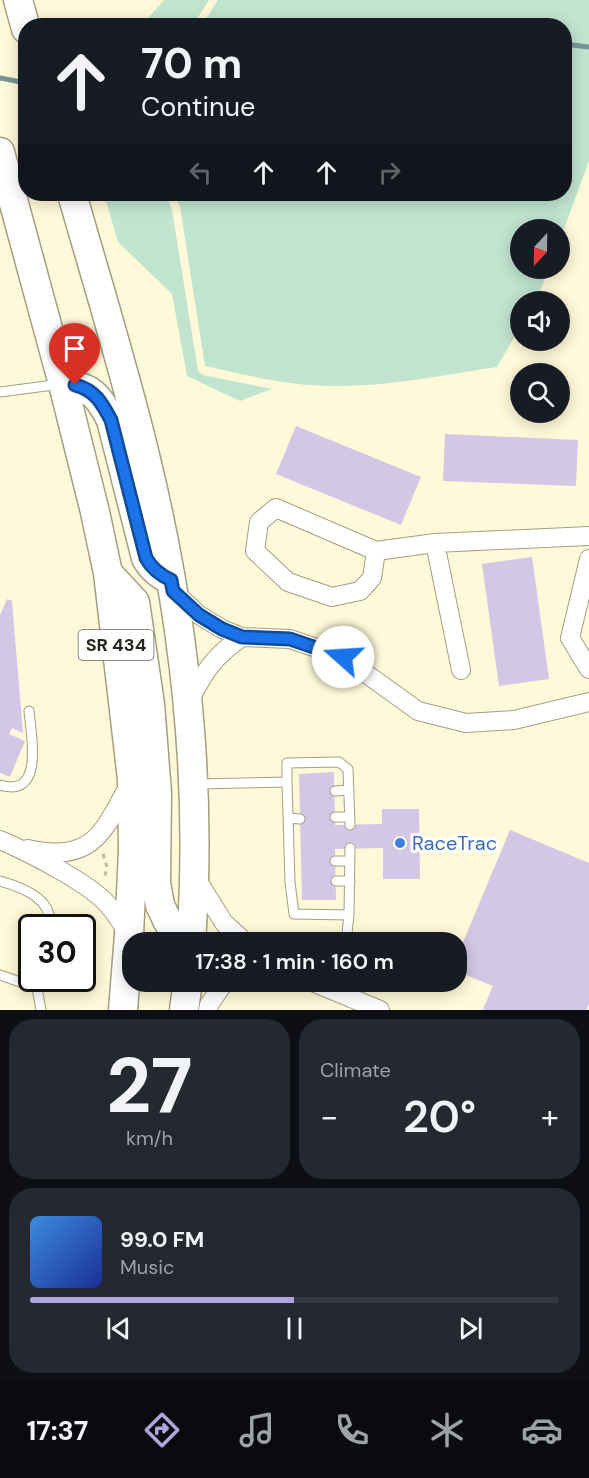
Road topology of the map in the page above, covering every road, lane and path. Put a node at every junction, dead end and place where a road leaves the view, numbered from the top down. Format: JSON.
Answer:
{"nodes":[{"id":1,"x":18,"y":0,"type":"edge"},
{"id":2,"x":23,"y":18,"type":"edge"},
{"id":3,"x":0,"y":152,"type":"edge"},
{"id":4,"x":74,"y":201,"type":"edge"},
{"id":5,"x":63,"y":384,"type":"junction"},
{"id":6,"x":0,"y":392,"type":"edge"},
{"id":7,"x":589,"y":536,"type":"edge"},
{"id":8,"x":435,"y":543,"type":"junction"},
{"id":9,"x":376,"y":551,"type":"junction"},
{"id":10,"x":589,"y":559,"type":"edge"},
{"id":11,"x":108,"y":573,"type":"junction"},
{"id":12,"x":172,"y":586,"type":"junction"},
{"id":13,"x":242,"y":637,"type":"junction"},
{"id":14,"x":589,"y":669,"type":"edge"},
{"id":15,"x":461,"y":670,"type":"dead end"},
{"id":16,"x":589,"y":702,"type":"edge"},
{"id":17,"x":187,"y":703,"type":"junction"},
{"id":18,"x":28,"y":711,"type":"dead end"},
{"id":19,"x":132,"y":779,"type":"junction"},
{"id":20,"x":194,"y":784,"type":"junction"},
{"id":21,"x":0,"y":785,"type":"edge"},
{"id":22,"x":287,"y":787,"type":"junction"},
{"id":23,"x":348,"y":790,"type":"junction"},
{"id":24,"x":335,"y":791,"type":"dead end"},
{"id":25,"x":300,"y":792,"type":"dead end"},
{"id":26,"x":288,"y":818,"type":"junction"},
{"id":27,"x":335,"y":818,"type":"dead end"},
{"id":28,"x":300,"y":819,"type":"dead end"},
{"id":29,"x":7,"y":843,"type":"edge"},
{"id":30,"x":350,"y":848,"type":"dead end"},
{"id":31,"x":103,"y":854,"type":"dead end"},
{"id":32,"x":289,"y":861,"type":"junction"},
{"id":33,"x":301,"y":861,"type":"dead end"},
{"id":34,"x":335,"y":861,"type":"dead end"},
{"id":35,"x":350,"y":861,"type":"junction"},
{"id":36,"x":193,"y":873,"type":"junction"},
{"id":37,"x":0,"y":881,"type":"edge"},
{"id":38,"x":301,"y":881,"type":"dead end"},
{"id":39,"x":336,"y":881,"type":"dead end"},
{"id":40,"x":350,"y":881,"type":"junction"},
{"id":41,"x":290,"y":882,"type":"junction"},
{"id":42,"x":102,"y":886,"type":"dead end"},
{"id":43,"x":49,"y":914,"type":"edge"},
{"id":44,"x":349,"y":915,"type":"junction"},
{"id":45,"x":127,"y":932,"type":"edge"},
{"id":46,"x":129,"y":932,"type":"edge"},
{"id":47,"x":182,"y":932,"type":"edge"},
{"id":48,"x":195,"y":932,"type":"edge"},
{"id":49,"x":234,"y":932,"type":"edge"},
{"id":50,"x":347,"y":932,"type":"edge"},
{"id":51,"x":0,"y":975,"type":"edge"},
{"id":52,"x":18,"y":981,"type":"edge"},
{"id":53,"x":38,"y":992,"type":"edge"},
{"id":54,"x":124,"y":992,"type":"edge"},
{"id":55,"x":186,"y":992,"type":"edge"},
{"id":56,"x":217,"y":992,"type":"edge"},
{"id":57,"x":342,"y":992,"type":"edge"},
{"id":58,"x":41,"y":1010,"type":"edge"},
{"id":59,"x":123,"y":1010,"type":"edge"},
{"id":60,"x":184,"y":1010,"type":"edge"},
{"id":61,"x":208,"y":1010,"type":"edge"},
{"id":62,"x":380,"y":1010,"type":"edge"}],
"edges":[{"from":1,"to":2,"type":"main road"},
{"from":3,"to":5,"type":"main road","number":"SR 434"},
{"from":4,"to":12,"type":"main road","number":"SR 434"},
{"from":5,"to":6,"type":"lane"},
{"from":5,"to":11,"type":"main road","number":"SR 434"},
{"from":5,"to":12,"type":"main road"},
{"from":7,"to":8,"type":"street"},
{"from":8,"to":9,"type":"street"},
{"from":8,"to":15,"type":"street"},
{"from":9,"to":9,"type":"street"},
{"from":10,"to":14,"type":"street"},
{"from":11,"to":19,"type":"main road","number":"SR 434"},
{"from":11,"to":47,"type":"main road"},
{"from":12,"to":13,"type":"street"},
{"from":12,"to":17,"type":"main road","number":"SR 434"},
{"from":13,"to":16,"type":"street"},
{"from":13,"to":17,"type":"street"},
{"from":17,"to":20,"type":"main road","number":"SR 434"},
{"from":18,"to":21,"type":"lane"},
{"from":19,"to":29,"type":"street"},
{"from":19,"to":46,"type":"main road","number":"SR 434"},
{"from":20,"to":22,"type":"lane"},
{"from":20,"to":36,"type":"main road","number":"SR 434"},
{"from":22,"to":23,"type":"lane"},
{"from":22,"to":25,"type":"lane"},
{"from":22,"to":26,"type":"lane"},
{"from":23,"to":24,"type":"lane"},
{"from":23,"to":27,"type":"lane"},
{"from":26,"to":28,"type":"lane"},
{"from":26,"to":32,"type":"lane"},
{"from":29,"to":45,"type":"street"},
{"from":30,"to":35,"type":"lane"},
{"from":31,"to":42,"type":"path"},
{"from":32,"to":33,"type":"lane"},
{"from":32,"to":41,"type":"lane"},
{"from":34,"to":35,"type":"lane"},
{"from":35,"to":40,"type":"lane"},
{"from":36,"to":48,"type":"main road","number":"SR 434"},
{"from":36,"to":49,"type":"street"},
{"from":37,"to":43,"type":"lane"},
{"from":38,"to":41,"type":"lane"},
{"from":39,"to":40,"type":"lane"},
{"from":40,"to":44,"type":"lane"},
{"from":41,"to":44,"type":"lane"},
{"from":44,"to":50,"type":"lane"},
{"from":51,"to":52,"type":"lane"},
{"from":53,"to":58,"type":"lane"},
{"from":54,"to":59,"type":"main road","number":"SR 434"},
{"from":55,"to":60,"type":"main road"},
{"from":56,"to":61,"type":"street"},
{"from":57,"to":62,"type":"street"}]}
